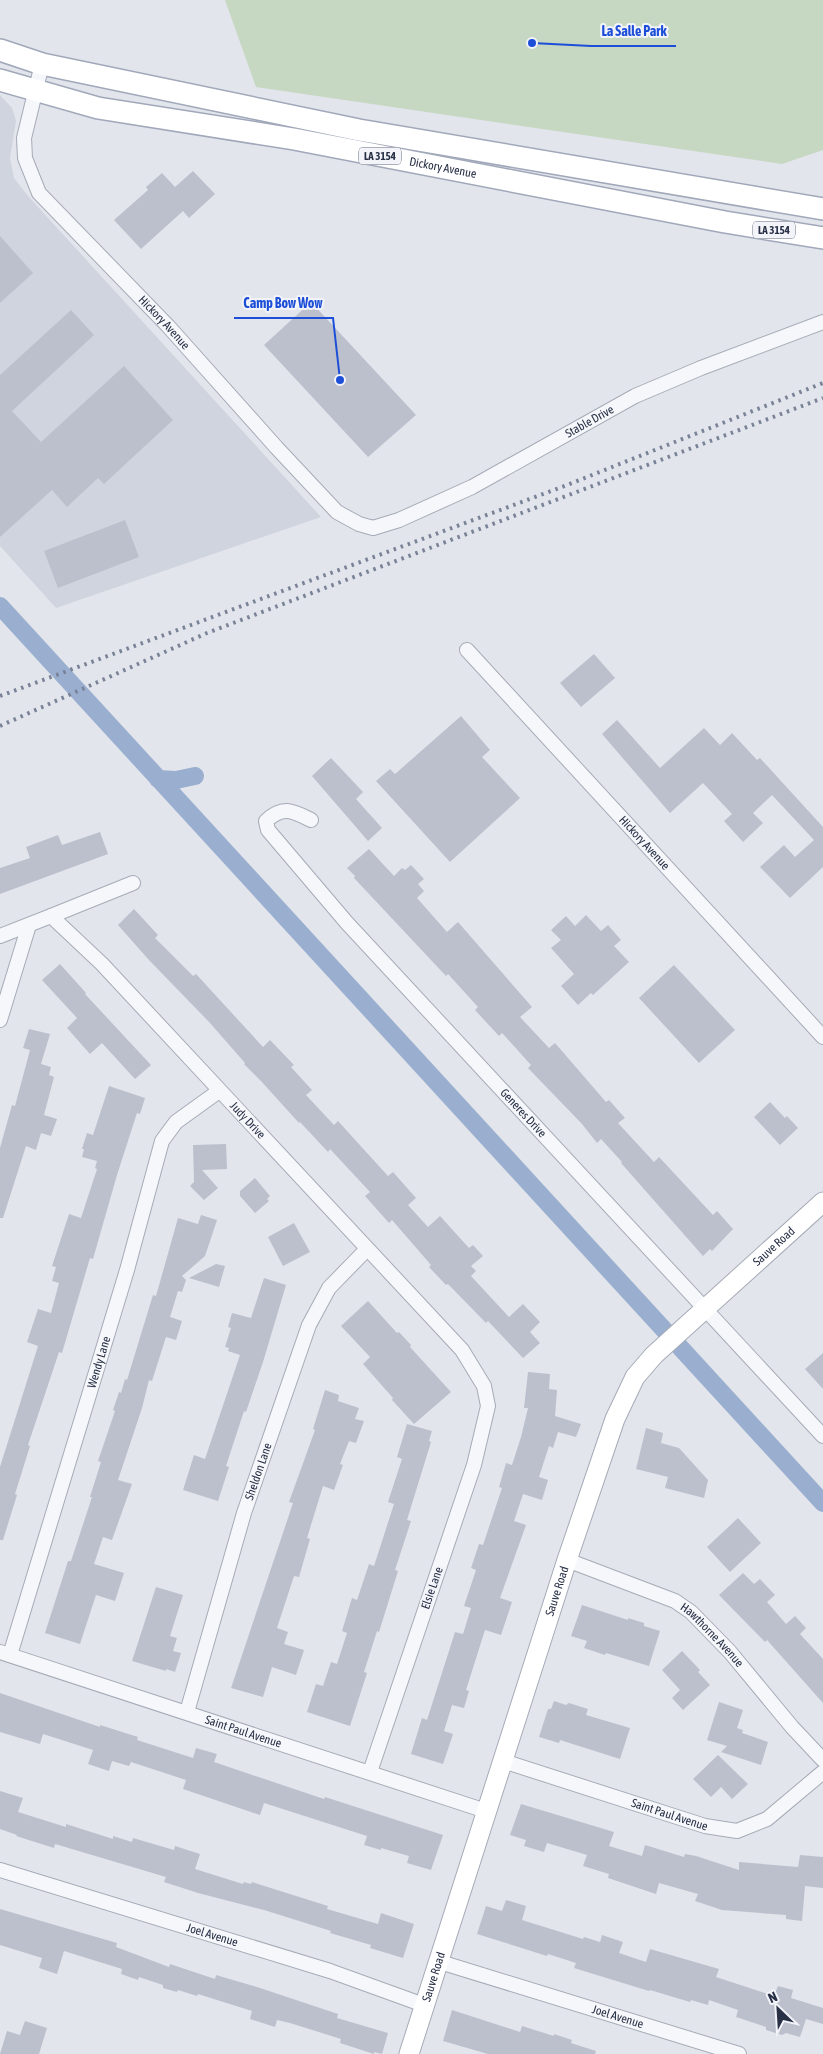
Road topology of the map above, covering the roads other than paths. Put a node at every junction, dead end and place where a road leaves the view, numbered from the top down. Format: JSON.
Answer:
{"nodes":[{"id":1,"x":0,"y":50,"type":"edge"},
{"id":2,"x":42,"y":64,"type":"junction"},
{"id":3,"x":0,"y":80,"type":"edge"},
{"id":4,"x":36,"y":91,"type":"junction"},
{"id":5,"x":823,"y":209,"type":"edge"},
{"id":6,"x":823,"y":238,"type":"edge"},
{"id":7,"x":823,"y":322,"type":"edge"},
{"id":8,"x":361,"y":524,"type":"joint"},
{"id":9,"x":467,"y":650,"type":"dead end"},
{"id":10,"x":311,"y":820,"type":"dead end"},
{"id":11,"x":133,"y":882,"type":"dead end"},
{"id":12,"x":51,"y":916,"type":"junction"},
{"id":13,"x":29,"y":925,"type":"junction"},
{"id":14,"x":0,"y":936,"type":"edge"},
{"id":15,"x":0,"y":1020,"type":"edge"},
{"id":16,"x":823,"y":1037,"type":"edge"},
{"id":17,"x":219,"y":1091,"type":"junction"},
{"id":18,"x":823,"y":1202,"type":"edge"},
{"id":19,"x":367,"y":1249,"type":"junction"},
{"id":20,"x":706,"y":1309,"type":"junction"},
{"id":21,"x":486,"y":1403,"type":"joint"},
{"id":22,"x":823,"y":1436,"type":"edge"},
{"id":23,"x":567,"y":1560,"type":"junction"},
{"id":24,"x":5,"y":1654,"type":"edge"},
{"id":25,"x":187,"y":1712,"type":"junction"},
{"id":26,"x":823,"y":1760,"type":"edge"},
{"id":27,"x":503,"y":1761,"type":"junction"},
{"id":28,"x":370,"y":1772,"type":"junction"},
{"id":29,"x":823,"y":1772,"type":"edge"},
{"id":30,"x":486,"y":1811,"type":"junction"},
{"id":31,"x":0,"y":1870,"type":"edge"},
{"id":32,"x":440,"y":1962,"type":"junction"},
{"id":33,"x":424,"y":2005,"type":"junction"},
{"id":34,"x":409,"y":2054,"type":"edge"},
{"id":35,"x":739,"y":2054,"type":"edge"}],
"edges":[{"from":1,"to":2,"type":"main road","number":"LA 3154"},
{"from":2,"to":4,"type":"street","name":"Hickory Avenue"},
{"from":2,"to":5,"type":"main road","name":"Dickory Avenue","number":"LA 3154"},
{"from":3,"to":4,"type":"main road","number":"LA 3154"},
{"from":4,"to":6,"type":"main road","name":"Dickory Avenue","number":"LA 3154"},
{"from":4,"to":8,"type":"street","name":"Hickory Avenue"},
{"from":7,"to":8,"type":"street","name":"Stable Drive"},
{"from":9,"to":16,"type":"street","name":"Hickory Avenue"},
{"from":10,"to":20,"type":"street","name":"Generes Drive"},
{"from":11,"to":12,"type":"street"},
{"from":12,"to":13,"type":"street"},
{"from":12,"to":17,"type":"street","name":"Judy Drive"},
{"from":13,"to":14,"type":"street"},
{"from":13,"to":15,"type":"street"},
{"from":17,"to":19,"type":"street","name":"Judy Drive"},
{"from":17,"to":24,"type":"street","name":"Wendy Lane"},
{"from":18,"to":20,"type":"street","name":"Sauve Road"},
{"from":19,"to":21,"type":"street","name":"Judy Drive"},
{"from":19,"to":25,"type":"street","name":"Sheldon Lane"},
{"from":20,"to":22,"type":"street","name":"Generes Drive"},
{"from":20,"to":23,"type":"street","name":"Sauve Road"},
{"from":21,"to":28,"type":"street","name":"Elsie Lane"},
{"from":23,"to":26,"type":"street","name":"Hawthorne Avenue"},
{"from":23,"to":27,"type":"street","name":"Sauve Road"},
{"from":24,"to":25,"type":"street","name":"Saint Paul Avenue"},
{"from":25,"to":28,"type":"street","name":"Saint Paul Avenue"},
{"from":27,"to":29,"type":"street","name":"Saint Paul Avenue"},
{"from":27,"to":30,"type":"street","name":"Sauve Road"},
{"from":28,"to":30,"type":"street","name":"Saint Paul Avenue"},
{"from":30,"to":32,"type":"street","name":"Sauve Road"},
{"from":31,"to":33,"type":"street","name":"Joel Avenue"},
{"from":32,"to":33,"type":"street","name":"Sauve Road"},
{"from":32,"to":35,"type":"street","name":"Joel Avenue"},
{"from":33,"to":34,"type":"street","name":"Sauve Road"}]}
